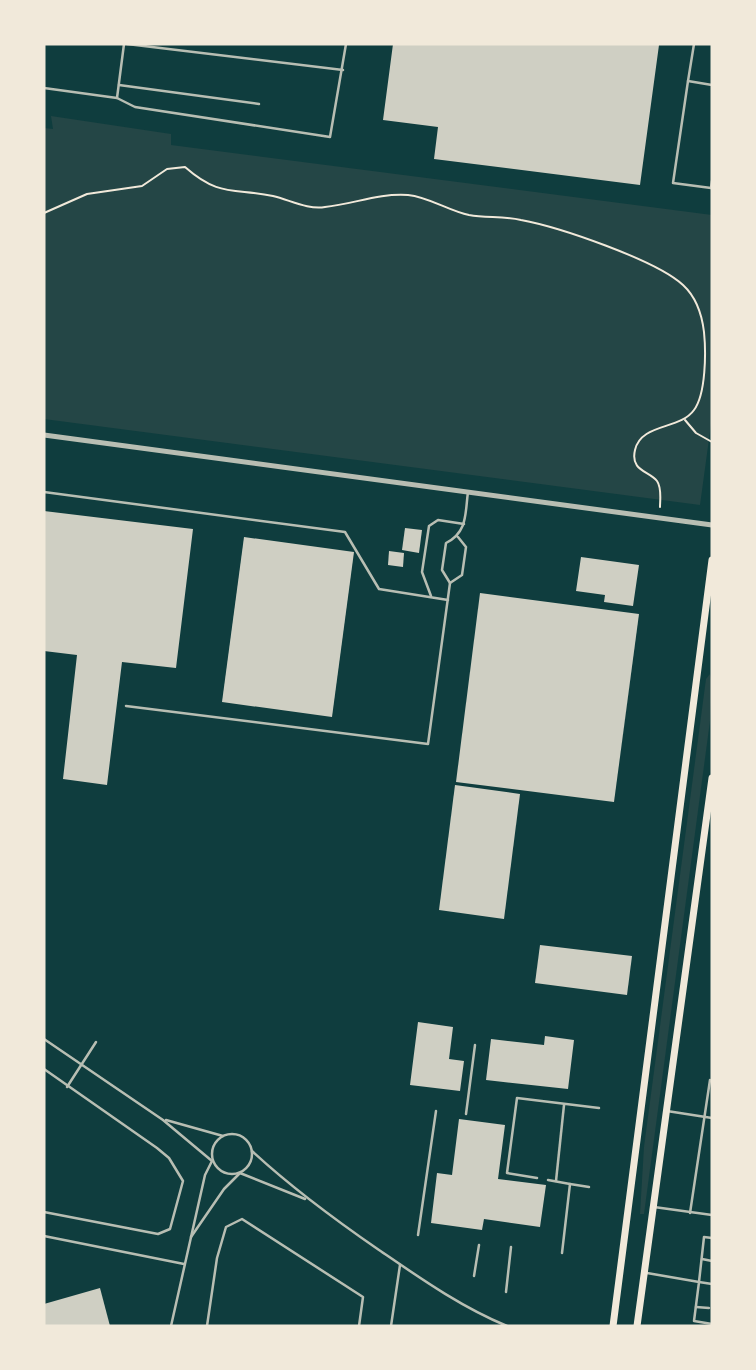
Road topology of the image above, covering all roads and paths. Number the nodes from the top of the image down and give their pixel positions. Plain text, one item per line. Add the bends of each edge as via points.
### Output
1 (126, 44) edge
2 (346, 44) edge
3 (694, 44) edge
4 (343, 70) junction
5 (688, 81) junction
6 (119, 85) junction
7 (712, 85) edge
8 (44, 88) edge
9 (117, 98) junction
10 (259, 104) dead end
11 (712, 181) edge
12 (44, 213) edge
13 (684, 419) junction
14 (44, 435) edge
15 (712, 442) edge
16 (44, 492) edge
17 (468, 492) junction
18 (660, 507) dead end
19 (464, 524) junction
20 (712, 525) edge
21 (458, 537) junction
22 (712, 559) edge
23 (450, 583) junction
24 (432, 597) junction
25 (448, 600) junction
26 (125, 706) dead end
27 (712, 778) edge
28 (44, 1039) edge
29 (96, 1042) dead end
30 (475, 1045) dead end
31 (82, 1065) junction
32 (44, 1069) edge
33 (710, 1080) dead end
34 (67, 1087) junction
35 (564, 1104) junction
36 (599, 1108) dead end
37 (666, 1110) junction
38 (436, 1111) dead end
39 (466, 1114) dead end
40 (705, 1116) junction
41 (712, 1118) edge
42 (163, 1120) junction
43 (223, 1136) junction
44 (252, 1151) junction
45 (212, 1161) junction
46 (240, 1173) junction
47 (537, 1178) dead end
48 (548, 1180) dead end
49 (556, 1181) junction
50 (570, 1184) junction
51 (589, 1187) dead end
52 (308, 1200) junction
53 (653, 1207) junction
54 (44, 1212) edge
55 (690, 1213) junction
56 (712, 1215) edge
57 (418, 1235) dead end
58 (44, 1236) edge
59 (190, 1238) junction
60 (712, 1238) edge
61 (479, 1245) dead end
62 (511, 1247) dead end
63 (562, 1253) dead end
64 (702, 1259) junction
65 (712, 1261) edge
66 (184, 1264) junction
67 (400, 1265) junction
68 (644, 1272) junction
69 (474, 1276) dead end
70 (699, 1282) junction
71 (712, 1284) edge
72 (506, 1292) dead end
73 (696, 1307) junction
74 (709, 1308) dead end
75 (712, 1324) edge
76 (171, 1326) edge
77 (207, 1326) edge
78 (359, 1326) edge
79 (391, 1326) edge
80 (507, 1326) edge
81 (613, 1326) edge
82 (637, 1326) edge

1 - 4 lane
1 - 6 lane
2 - 4 lane
3 - 5 lane
4 - 9 lane via 330,137 135,107
5 - 7 lane
5 - 11 lane via 673,183 711,188
6 - 9 lane
6 - 10 lane
8 - 9 lane
12 - 13 path via 87,194 142,186 167,169 185,167 201,181 221,189 320,208 384,195 412,196 470,215 501,216 552,228 665,271 691,294 701,315 704,369 695,410
13 - 15 path via 695,433
13 - 18 path via 643,436 634,455 639,470 659,484
14 - 17 street
16 - 24 lane via 345,532 379,589
17 - 19 lane
17 - 20 street
19 - 21 lane
19 - 24 lane via 438,520 429,526 422,572
21 - 23 lane via 466,547 462,575
21 - 23 lane via 446,543 442,570
22 - 81 main road
23 - 25 lane
24 - 25 lane
25 - 26 lane via 428,744
27 - 37 main road
28 - 31 lane
29 - 31 lane
30 - 39 lane
31 - 34 lane
31 - 42 lane
32 - 34 lane
33 - 40 lane
34 - 54 lane via 157,1148 183,1181 170,1229 158,1234
35 - 36 lane
35 - 47 lane via 517,1098 507,1173
35 - 49 lane
37 - 40 lane
37 - 53 main road
38 - 57 lane
40 - 41 lane
40 - 55 lane
42 - 43 lane
42 - 45 lane
43 - 44 lane via 241,1136
43 - 45 lane via 212,1149
44 - 46 lane via 250,1164
44 - 52 lane
45 - 46 lane via 220,1172
45 - 59 lane
46 - 52 lane
46 - 59 lane
48 - 49 lane
49 - 50 lane
50 - 51 lane
50 - 63 lane
52 - 67 lane
53 - 55 lane
53 - 68 main road
55 - 56 lane
58 - 66 lane
59 - 66 lane
60 - 64 lane via 704,1237
61 - 69 lane
62 - 72 lane
64 - 65 lane
64 - 70 lane
66 - 76 lane
67 - 79 lane
67 - 80 lane via 474,1312
68 - 70 lane
68 - 82 main road
70 - 71 lane
70 - 73 lane
73 - 74 lane
73 - 75 lane via 694,1321
77 - 78 lane via 226,1227 242,1219 363,1297

